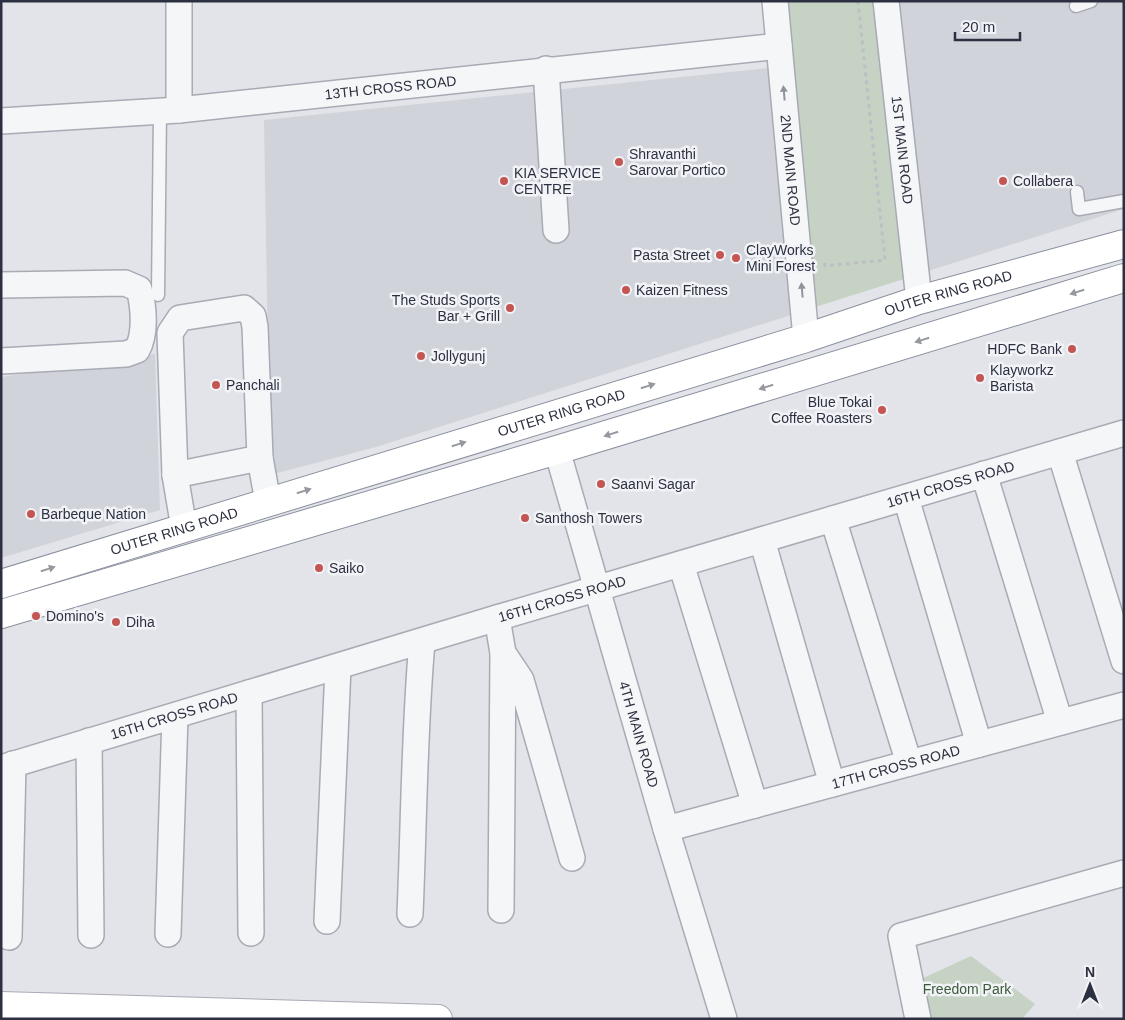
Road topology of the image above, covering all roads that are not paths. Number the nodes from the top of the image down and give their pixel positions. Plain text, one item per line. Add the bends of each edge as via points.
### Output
1 (180, 1) edge
2 (775, 1) edge
3 (886, 1) edge
4 (1091, 1) edge
5 (1076, 6) dead end
6 (779, 46) junction
7 (546, 69) junction
8 (170, 110) junction
9 (1, 121) edge
10 (1077, 192) dead end
11 (1124, 201) edge
12 (556, 230) dead end
13 (1124, 244) edge
14 (1124, 278) edge
15 (1, 284) edge
16 (158, 295) dead end
17 (919, 300) junction
18 (806, 338) junction
19 (1, 361) edge
20 (1124, 434) edge
21 (557, 450) junction
22 (1060, 452) junction
23 (260, 458) junction
24 (984, 474) junction
25 (175, 475) junction
26 (906, 498) junction
27 (268, 502) junction
28 (834, 519) junction
29 (184, 528) junction
30 (762, 540) junction
31 (681, 564) junction
32 (1, 584) edge
33 (598, 589) junction
34 (1, 614) edge
35 (497, 618) junction
36 (422, 642) junction
37 (503, 653) junction
38 (1124, 660) edge
39 (338, 667) junction
40 (249, 693) junction
41 (1124, 705) edge
42 (175, 716) junction
43 (1060, 722) junction
44 (89, 741) junction
45 (979, 744) junction
46 (909, 763) junction
47 (7, 766) edge
48 (832, 784) junction
49 (755, 805) junction
50 (666, 829) junction
51 (572, 858) dead end
52 (1124, 873) edge
53 (501, 910) dead end
54 (410, 914) dead end
55 (327, 921) dead end
56 (251, 933) dead end
57 (168, 934) dead end
58 (91, 935) dead end
59 (10, 937) dead end
60 (1, 1006) edge
61 (348, 1018) edge
62 (438, 1019) edge
63 (724, 1019) edge
64 (918, 1019) edge

1 - 8 street
2 - 6 street, 2ND MAIN ROAD
3 - 17 street, 1ST MAIN ROAD
4 - 5 lane
6 - 7 street, 13TH CROSS ROAD
18 -> 6 street, 2ND MAIN ROAD
7 - 8 street, 13TH CROSS ROAD
7 - 12 street
8 - 9 street, 13TH CROSS ROAD
8 - 16 lane
10 - 11 lane via 1079,209
13 - 17 main road, OUTER RING ROAD
14 -> 21 main road
15 - 19 street via 125,283 139,289 142,300 142,342 137,350 126,354
17 - 18 main road, OUTER RING ROAD
27 -> 18 main road, OUTER RING ROAD
20 - 22 street, 16TH CROSS ROAD
21 - 33 street, 4TH MAIN ROAD
21 - 34 main road
22 - 24 street, 16TH CROSS ROAD
22 - 38 street
23 - 25 street
23 - 25 street via 253,316 244,308 180,318 170,333
23 - 27 street
24 - 26 street, 16TH CROSS ROAD
24 - 43 street
25 - 29 street
26 - 28 street, 16TH CROSS ROAD
26 - 45 street
27 - 29 main road, OUTER RING ROAD
28 - 30 street, 16TH CROSS ROAD
28 - 46 street
32 -> 29 main road, OUTER RING ROAD
30 - 31 street, 16TH CROSS ROAD
30 - 48 street
31 - 33 street, 16TH CROSS ROAD
31 - 49 street
33 - 35 street, 16TH CROSS ROAD
33 - 50 street, 4TH MAIN ROAD
35 - 36 street, 16TH CROSS ROAD
35 - 37 street
36 - 39 street, 16TH CROSS ROAD
36 - 54 street via 416,708
37 - 51 street via 520,680
37 - 53 street
39 - 40 street, 16TH CROSS ROAD
39 - 55 street
40 - 42 street, 16TH CROSS ROAD
40 - 56 street
41 - 43 street, 17TH CROSS ROAD
42 - 44 street, 16TH CROSS ROAD
42 - 57 street
43 - 45 street, 17TH CROSS ROAD
44 - 47 street, 16TH CROSS ROAD
44 - 58 street
45 - 46 street, 17TH CROSS ROAD
46 - 48 street, 17TH CROSS ROAD
47 - 59 street
48 - 49 street, 17TH CROSS ROAD
49 - 50 street, 17TH CROSS ROAD
50 - 63 street, 4TH MAIN ROAD
52 - 64 street via 901,936
60 - 61 main road
61 - 62 main road

